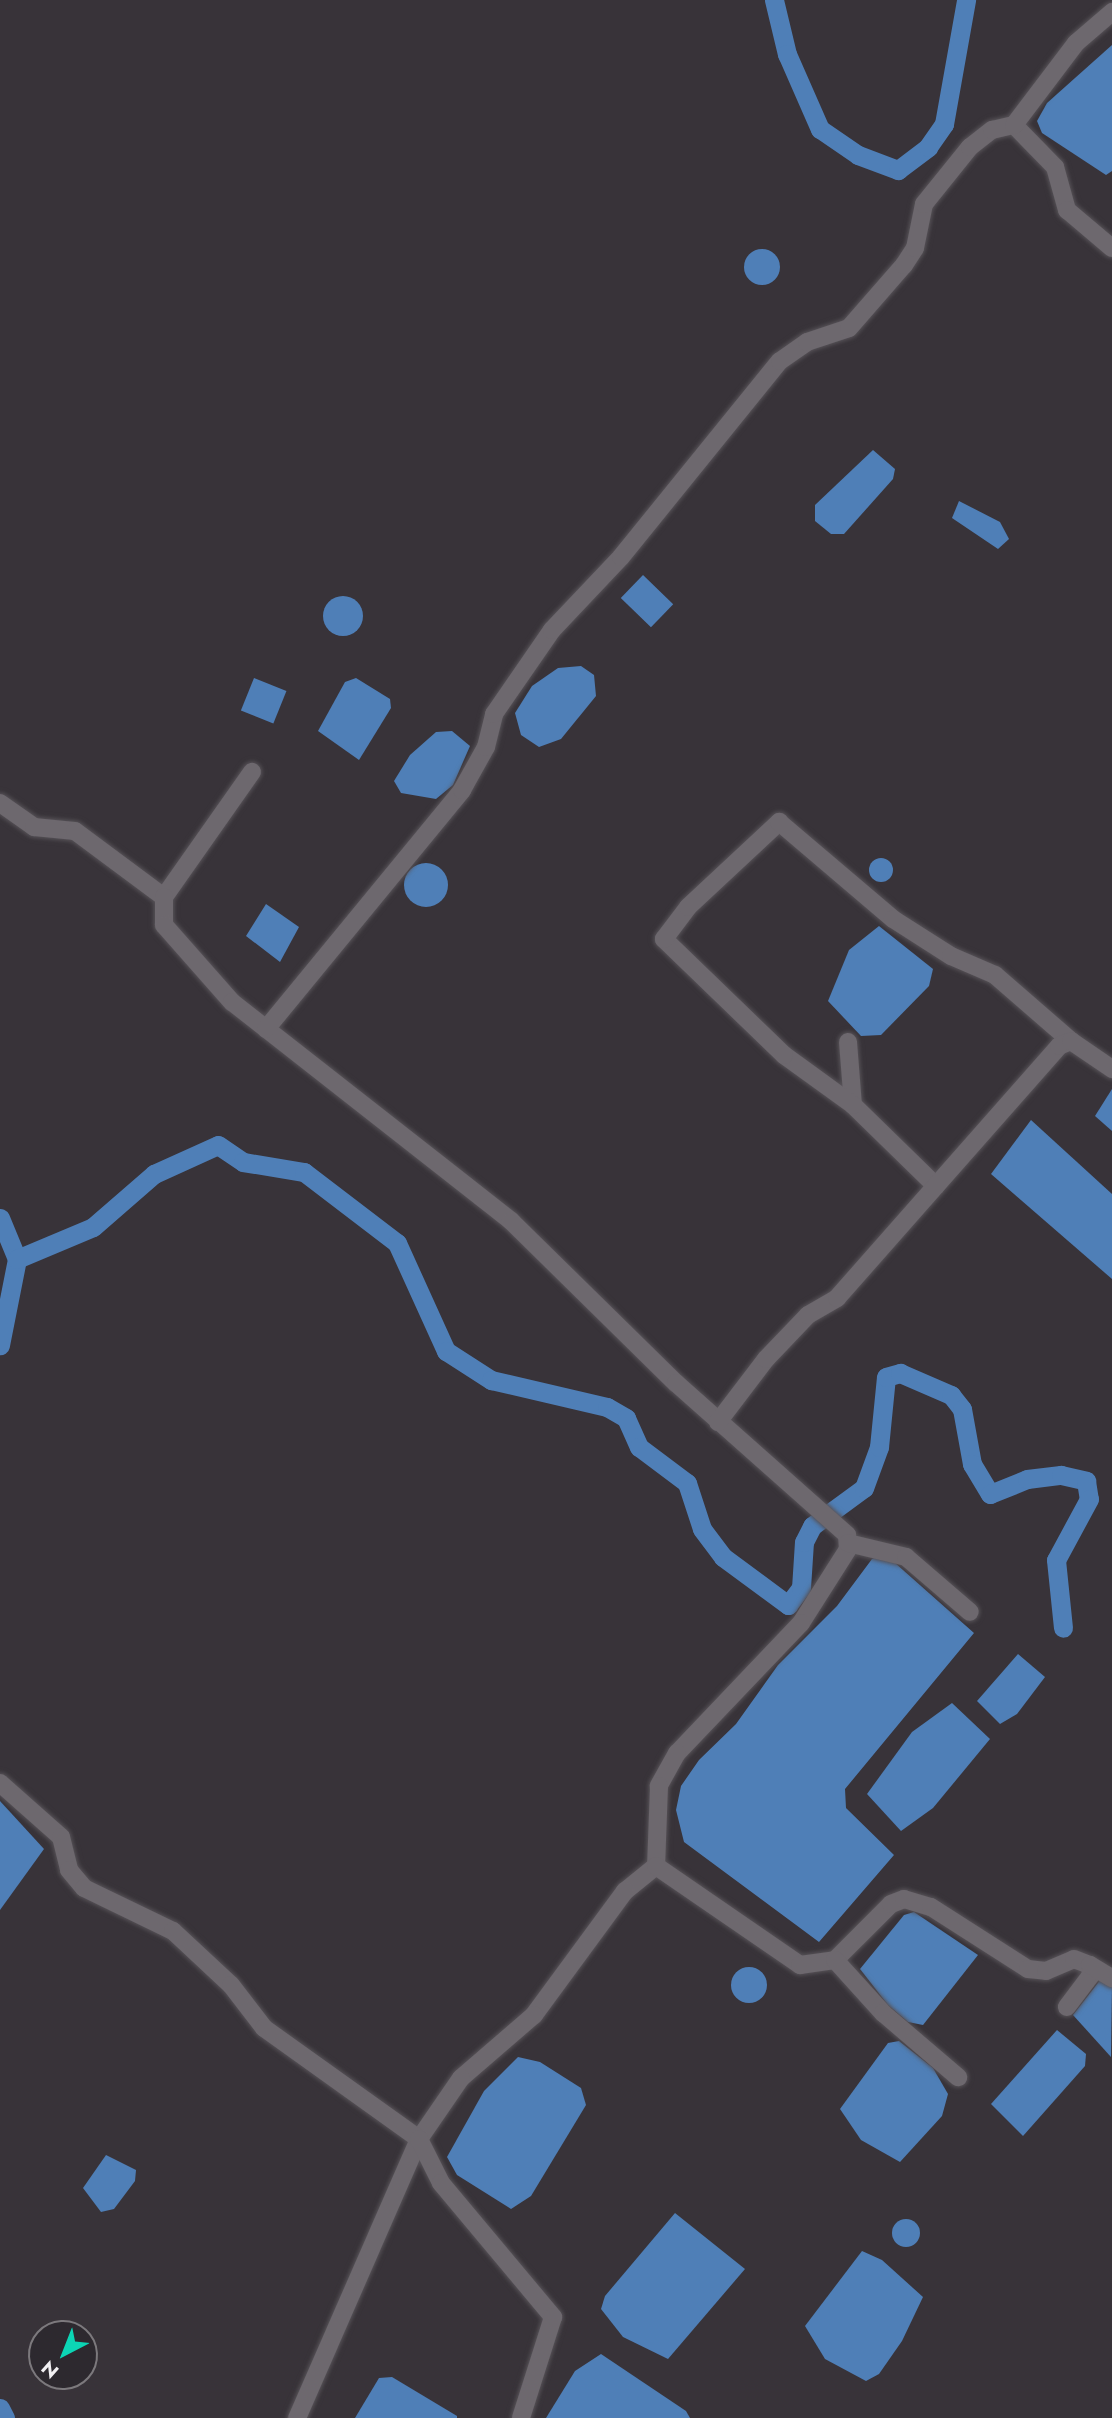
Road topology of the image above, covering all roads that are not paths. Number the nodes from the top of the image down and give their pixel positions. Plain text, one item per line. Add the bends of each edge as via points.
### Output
1 (1112, 12) edge
2 (1014, 125) junction
3 (1112, 248) edge
4 (252, 772) dead end
5 (0, 803) edge
6 (164, 897) junction
7 (266, 1029) junction
8 (1070, 1041) junction
9 (848, 1042) dead end
10 (1111, 1065) edge
11 (853, 1105) junction
12 (936, 1186) junction
13 (718, 1422) junction
14 (848, 1543) junction
15 (970, 1612) dead end
16 (0, 1783) edge
17 (656, 1866) junction
18 (835, 1960) junction
19 (1090, 1965) junction
20 (1112, 1978) edge
21 (1067, 2007) dead end
22 (958, 2077) dead end
23 (419, 2139) junction
24 (297, 2418) edge
25 (521, 2418) edge

1 - 2 street via 1076,43
2 - 3 street via 1055,167 1067,210
2 - 7 street via 992,130 970,147 924,204 915,248 904,265 849,328 807,342 780,361 621,557 552,630 494,714 486,747 462,790
4 - 6 street
5 - 6 street via 34,827 75,831
6 - 7 street via 164,925 232,1002
7 - 13 street via 511,1221
8 - 10 street
8 - 11 street via 995,975 951,956 893,919 779,822 688,907 664,939 784,1055
8 - 12 street via 978,1133
9 - 11 street
11 - 12 street
12 - 13 street via 837,1298 808,1315 765,1359
13 - 14 street via 847,1535
14 - 15 street via 906,1557
14 - 17 street via 801,1623 677,1753 659,1786
16 - 23 street via 61,1837 69,1870 84,1888 173,1931 231,1985 264,2028
17 - 18 street via 800,1965
17 - 23 street via 625,1891 534,2015 461,2078
18 - 19 street via 904,1899 931,1907 1028,1969 1046,1971 1074,1959
18 - 22 street via 883,2013
19 - 20 street
19 - 21 street via 1091,1975
23 - 24 street
23 - 25 street via 441,2183 553,2317

